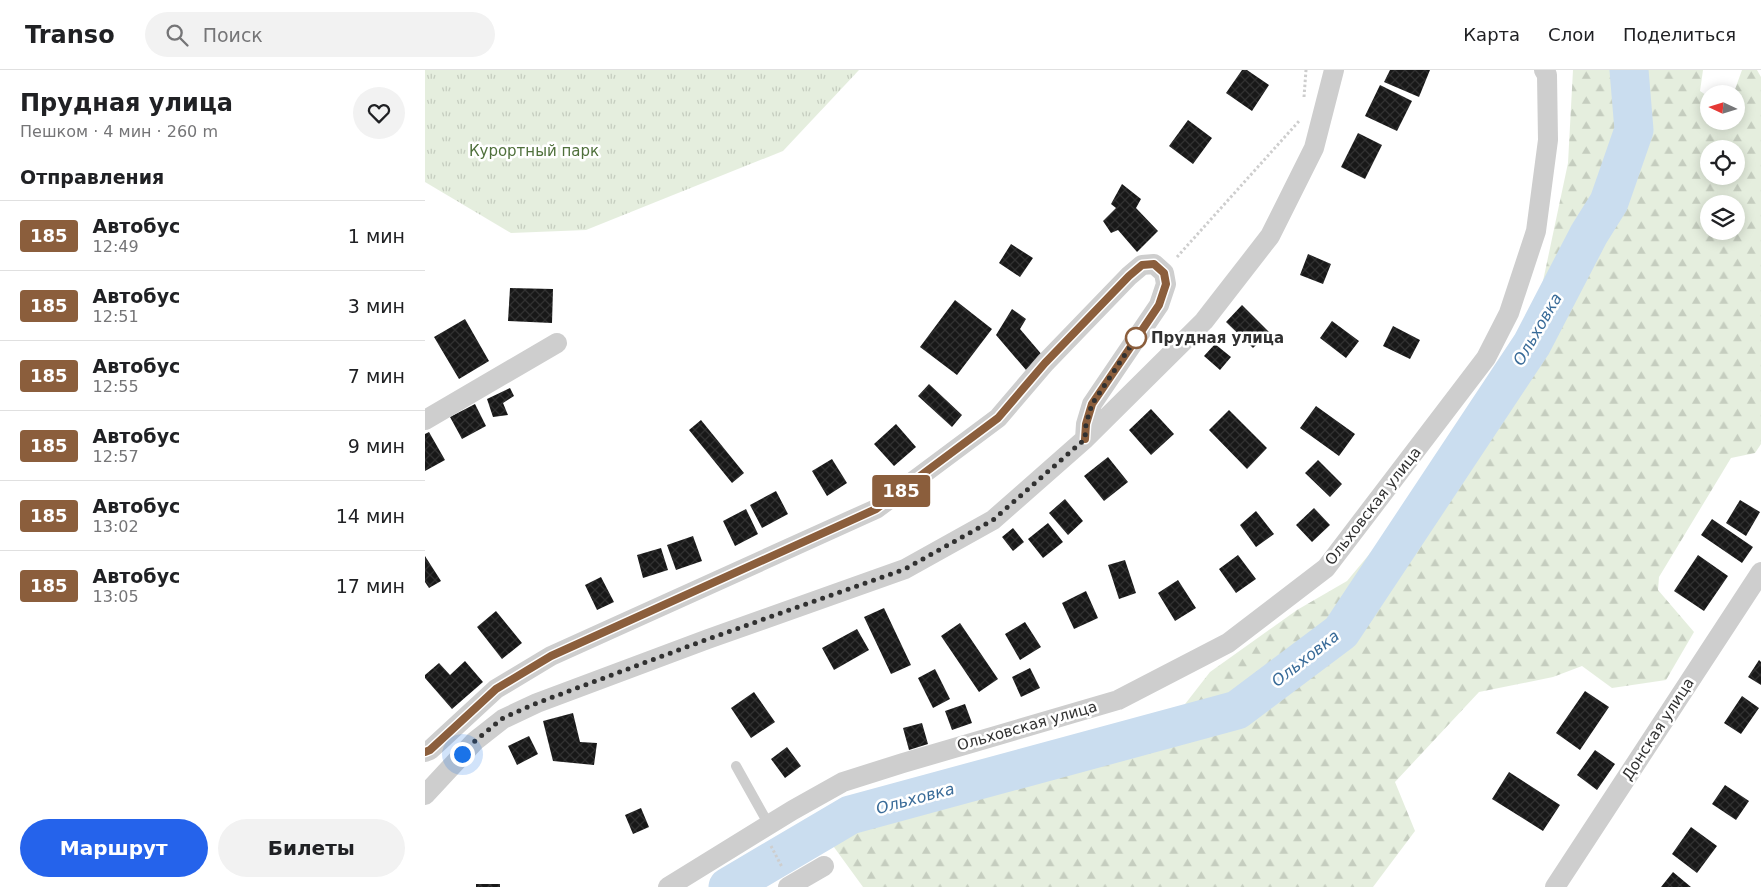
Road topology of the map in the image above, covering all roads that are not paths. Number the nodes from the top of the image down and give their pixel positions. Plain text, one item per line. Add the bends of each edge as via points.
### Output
1 (1334, 70) edge
2 (1544, 70) edge
3 (557, 343) dead end
4 (425, 420) edge
5 (1085, 439) junction
6 (1761, 572) edge
7 (425, 752) edge
8 (736, 766) dead end
9 (425, 795) edge
10 (765, 827) junction
11 (824, 866) dead end
12 (790, 886) edge
13 (668, 887) edge
14 (1555, 887) edge

1 - 5 street via 1313,148 1270,236 1204,321
2 - 10 street, Ольховская улица via 1547,75 1548,140 1536,231 1509,313 1487,358 1326,568 1228,643 1118,700 843,782
3 - 4 street
5 - 7 street via 1092,404 1159,305 1166,284 1164,273 1154,264 1142,265 1129,276 1045,363 998,418 876,509 551,656 496,689
5 - 9 street via 993,520 905,569 708,639 503,718 475,741
6 - 14 street, Донская улица
8 - 10 lane
10 - 13 street, Ольховская улица
11 - 12 street

